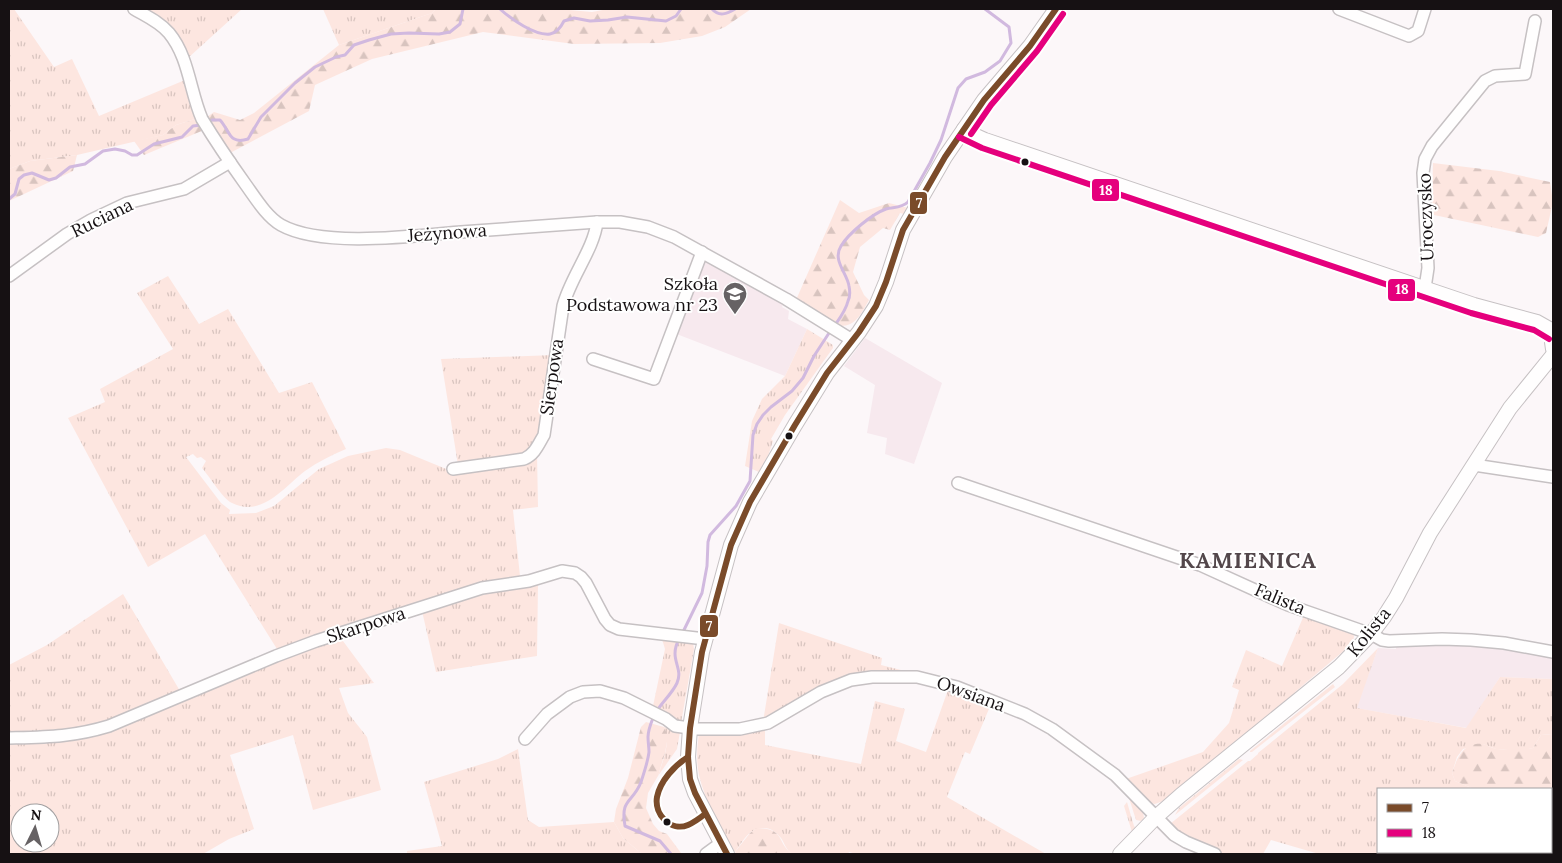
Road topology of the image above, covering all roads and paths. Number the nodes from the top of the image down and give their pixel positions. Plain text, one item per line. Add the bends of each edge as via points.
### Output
1 (134, 9) edge
2 (1056, 9) edge
3 (1339, 9) edge
4 (1425, 9) edge
5 (1535, 21) dead end
6 (964, 129) junction
7 (230, 162) junction
8 (597, 222) junction
9 (702, 252) junction
10 (9, 276) edge
11 (1425, 288) junction
12 (1553, 331) edge
13 (1553, 336) edge
14 (852, 340) junction
15 (1553, 349) edge
16 (1553, 355) edge
17 (593, 359) dead end
18 (1474, 465) junction
19 (453, 469) dead end
20 (1553, 477) edge
21 (958, 482) dead end
22 (1371, 634) junction
23 (698, 638) junction
24 (1553, 652) edge
25 (690, 728) junction
26 (9, 738) edge
27 (525, 739) dead end
28 (1156, 817) junction
29 (724, 849) edge
30 (706, 854) edge
31 (1120, 854) edge
32 (1214, 854) edge

1 - 7 street, Jeżynowa via 169,32 185,64 202,119
2 - 6 street
3 - 4 street via 1410,36 1418,31
5 - 11 street, Uroczysko via 1524,74 1495,76 1485,81 1425,159 1428,268
6 - 11 street via 985,140
6 - 14 street via 903,230 876,306
7 - 8 street, Jeżynowa via 268,214 280,224 312,236 424,235
7 - 10 street, Ruciana via 184,189 134,200 108,211 67,234
8 - 9 street, Jeżynowa via 620,222 657,230
8 - 19 street, Sierpowa via 566,294 544,434 535,451 524,459
9 - 14 street, Jeżynowa
9 - 17 street via 654,379
11 - 12 street via 1537,322
13 - 15 street
14 - 23 street via 827,372 743,516
16 - 18 street, Kolista via 1510,408
18 - 20 street
18 - 22 street, Kolista via 1430,533 1396,598
21 - 22 street, Falista via 1200,565 1288,604
22 - 24 street, Falista via 1389,641 1504,642
22 - 28 street, Kolista via 1339,667
23 - 25 street
23 - 26 street, Skarpowa via 630,632 610,625 581,577 562,571 482,588 316,641 109,726 62,736
25 - 27 street, Owsiana via 675,726 624,698 600,691 583,692 570,697 547,714
25 - 28 street, Owsiana via 740,729 762,725 821,692 851,680 916,677 957,687 1026,714 1052,729 1115,775
25 - 29 street via 690,779
28 - 31 street, Kolista
28 - 32 street, Owsiana via 1174,835
29 - 30 street

